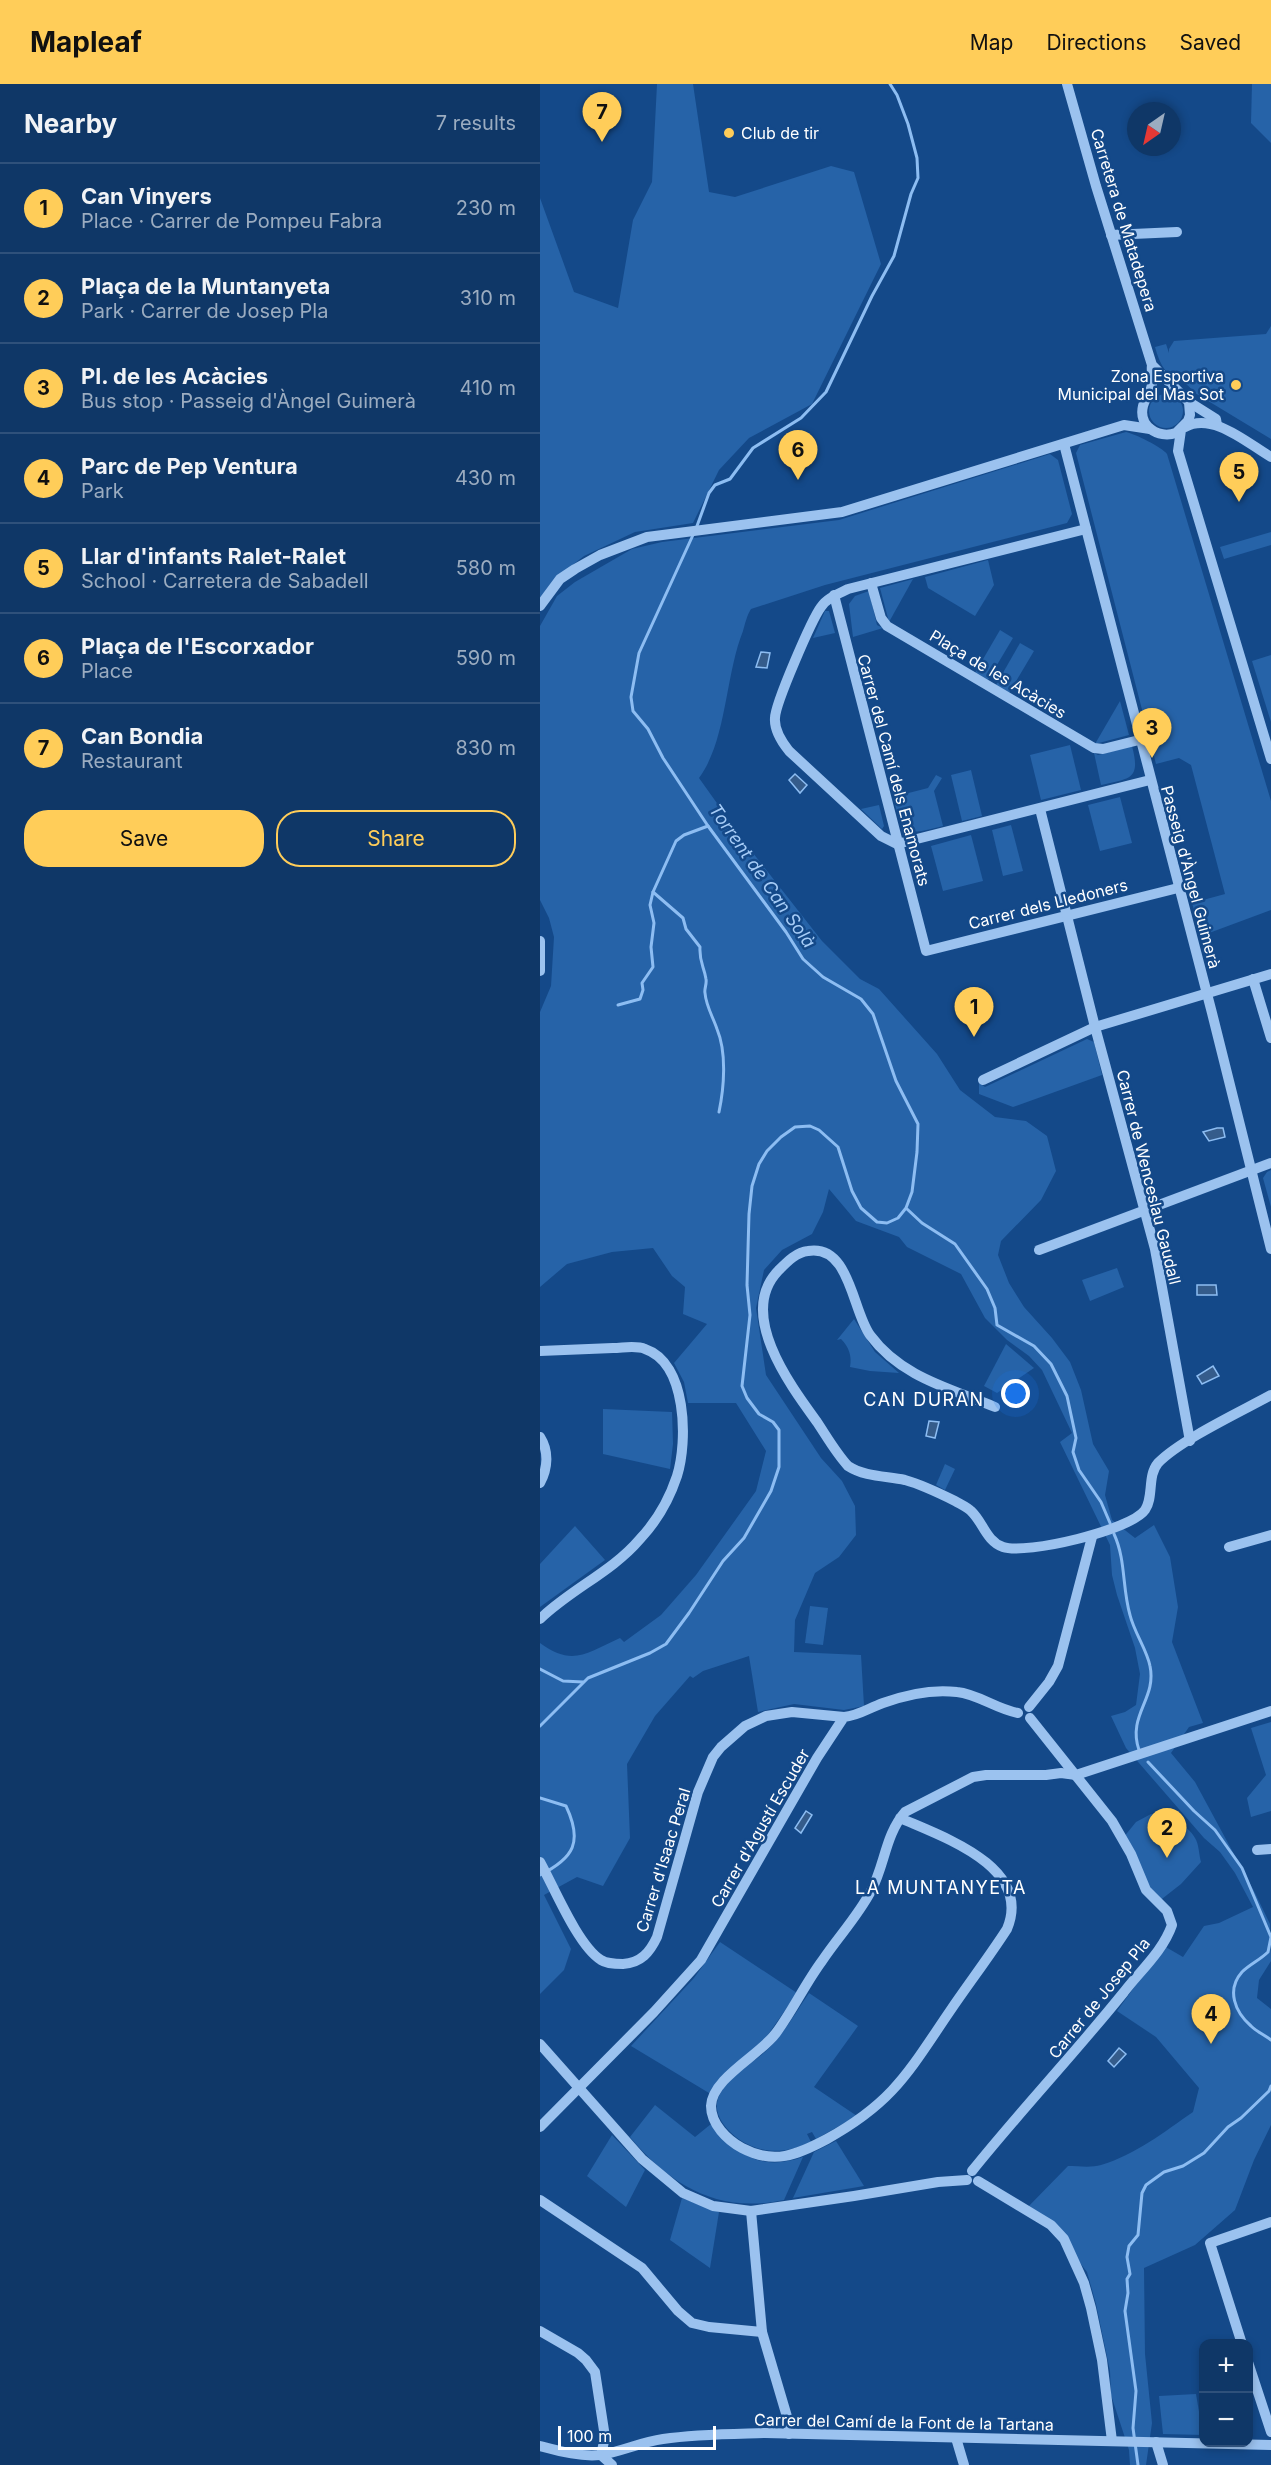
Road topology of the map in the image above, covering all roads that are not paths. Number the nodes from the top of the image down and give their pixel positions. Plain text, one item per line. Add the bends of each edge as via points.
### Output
1 (1067, 84) edge
2 (1177, 231) dead end
3 (1111, 235) junction
4 (1152, 365) junction
5 (1175, 388) junction
6 (1150, 393) junction
7 (1189, 402) junction
8 (1143, 403) junction
9 (1124, 425) junction
10 (1217, 425) junction
11 (1183, 428) junction
12 (1154, 431) junction
13 (1064, 444) junction
14 (1178, 451) junction
15 (1271, 457) edge
16 (1086, 529) junction
17 (871, 584) junction
18 (834, 596) junction
19 (540, 606) edge
20 (1139, 740) junction
21 (1271, 759) edge
22 (1150, 780) junction
23 (1041, 809) junction
24 (897, 844) junction
25 (1178, 888) junction
26 (1068, 914) junction
27 (540, 941) edge
28 (926, 951) joint
29 (540, 971) edge
30 (1271, 974) edge
31 (1253, 979) junction
32 (1207, 993) junction
33 (1095, 1027) junction
34 (1271, 1038) edge
35 (983, 1080) dead end
36 (1271, 1163) edge
37 (1252, 1170) junction
38 (1144, 1211) junction
39 (1271, 1249) edge
40 (1039, 1250) dead end
41 (540, 1351) edge
42 (1271, 1395) edge
43 (995, 1407) dead end
44 (540, 1437) edge
45 (1190, 1441) junction
46 (540, 1483) edge
47 (1271, 1535) edge
48 (1092, 1537) junction
49 (1229, 1547) dead end
50 (540, 1619) edge
51 (1271, 1711) edge
52 (1029, 1713) junction
53 (844, 1717) junction
54 (1077, 1775) junction
55 (900, 1818) junction
56 (1271, 1849) edge
57 (1257, 1850) dead end
58 (541, 1863) edge
59 (540, 2044) edge
60 (579, 2088) junction
61 (540, 2127) edge
62 (972, 2177) junction
63 (540, 2200) edge
64 (751, 2211) junction
65 (1271, 2222) edge
66 (540, 2331) edge
67 (762, 2332) junction
68 (1241, 2339) edge
69 (1253, 2377) edge
70 (1271, 2432) edge
71 (789, 2434) junction
72 (956, 2438) junction
73 (1112, 2441) junction
74 (1156, 2442) junction
75 (1271, 2445) edge
76 (540, 2446) edge
77 (601, 2455) junction
78 (612, 2465) edge
79 (964, 2465) edge
80 (1163, 2465) edge

1 - 3 street, Carretera de Matadepera
2 - 3 street
3 - 4 street, Carretera de Matadepera
4 - 5 street
4 - 6 street
5 - 6 street via 1162,387
5 - 7 street
6 - 8 street
7 - 10 street via 1216,419
7 - 11 street via 1190,415
8 - 9 street
8 - 12 street via 1142,414
9 - 12 street
9 - 13 street
10 - 11 street via 1196,422
10 - 15 street
11 - 12 street via 1170,435
11 - 14 street
12 - 14 street
13 - 16 street, Passeig d'Àngel Guimerà
13 - 19 street via 842,512 647,537 600,555 560,579
14 - 21 street
16 - 17 street
16 - 20 street, Passeig d'Àngel Guimerà
17 - 18 street
17 - 20 street, Plaça de les Acàcies via 887,626 1075,737 1098,750
18 - 24 street, Carrer del Camí dels Enamorats
18 - 24 street via 820,607 782,691 775,727 789,751 881,836
20 - 22 street, Passeig d'Àngel Guimerà
22 - 23 street
22 - 25 street, Passeig d'Àngel Guimerà
23 - 24 street
23 - 26 street, Carrer de Wenceslau Gaudall
24 - 28 street, Carrer del Camí dels Enamorats
25 - 26 street, Carrer dels Lledoners
25 - 32 street, Passeig d'Àngel Guimerà
26 - 28 street, Carrer dels Lledoners
26 - 33 street, Carrer de Wenceslau Gaudall
27 - 29 street
30 - 31 street
31 - 32 street
31 - 34 street
32 - 33 street
32 - 37 street, Passeig d'Àngel Guimerà
33 - 35 street
33 - 38 street, Carrer de Wenceslau Gaudall
36 - 37 street
37 - 38 street
37 - 39 street, Passeig d'Àngel Guimerà
38 - 40 street
38 - 45 street, Carrer de Wenceslau Gaudall via 1155,1249
41 - 50 street via 643,1348 667,1364 677,1385 681,1412 681,1459 660,1514 617,1562
42 - 45 street
43 - 48 street via 918,1377 886,1354 865,1328 842,1267 834,1258 820,1251 801,1252 768,1284 763,1300 765,1318 778,1365 848,1466 862,1473 905,1480 958,1503 971,1511 994,1542 1010,1549 1038,1548
44 - 46 street via 547,1457
45 - 48 street via 1155,1468 1147,1507 1139,1516
47 - 49 street
48 - 52 street via 1058,1666
51 - 54 street
52 - 53 street via 1023,1719 1018,1713 1002,1710 970,1694 936,1691 889,1701
52 - 54 street, Carrer de Josep Pla
53 - 58 street, Carrer d'Isaac Peral via 792,1712 766,1716 745,1726 721,1747 698,1792 657,1937 642,1958 617,1964 595,1955 580,1936
53 - 60 street, Carrer d'Agustí Escuder via 701,1960
54 - 55 street via 973,1777 921,1802
54 - 62 street, Carrer de Josep Pla via 1123,1838 1146,1890 1167,1911 1172,1925 1145,1967
55 - 55 street via 976,1854 996,1872 1013,1903 1007,1929 913,2068 885,2100 855,2123 808,2149 775,2158 762,2157 723,2133 711,2108 714,2094 783,2024 872,1889
56 - 57 street
59 - 60 street
60 - 61 street, Carrer d'Agustí Escuder
60 - 64 street via 642,2159 683,2193 713,2206
62 - 64 street
62 - 73 street via 1056,2229 1064,2239 1091,2308
63 - 67 street via 642,2268 692,2323
64 - 67 street
65 - 68 street via 1210,2243
66 - 77 street via 578,2352 595,2373 605,2437
67 - 71 street
69 - 70 street
71 - 72 street, Carrer del Camí de la Font de la Tartana
71 - 77 street, Carrer del Camí de la Font de la Tartana via 677,2437 642,2442
72 - 73 street, Carrer del Camí de la Font de la Tartana
72 - 79 street
73 - 74 street, Carrer del Camí de la Font de la Tartana
74 - 75 street, Carrer del Camí de la Font de la Tartana
74 - 80 street
76 - 77 street, Carrer del Camí de la Font de la Tartana via 571,2454
77 - 78 street

